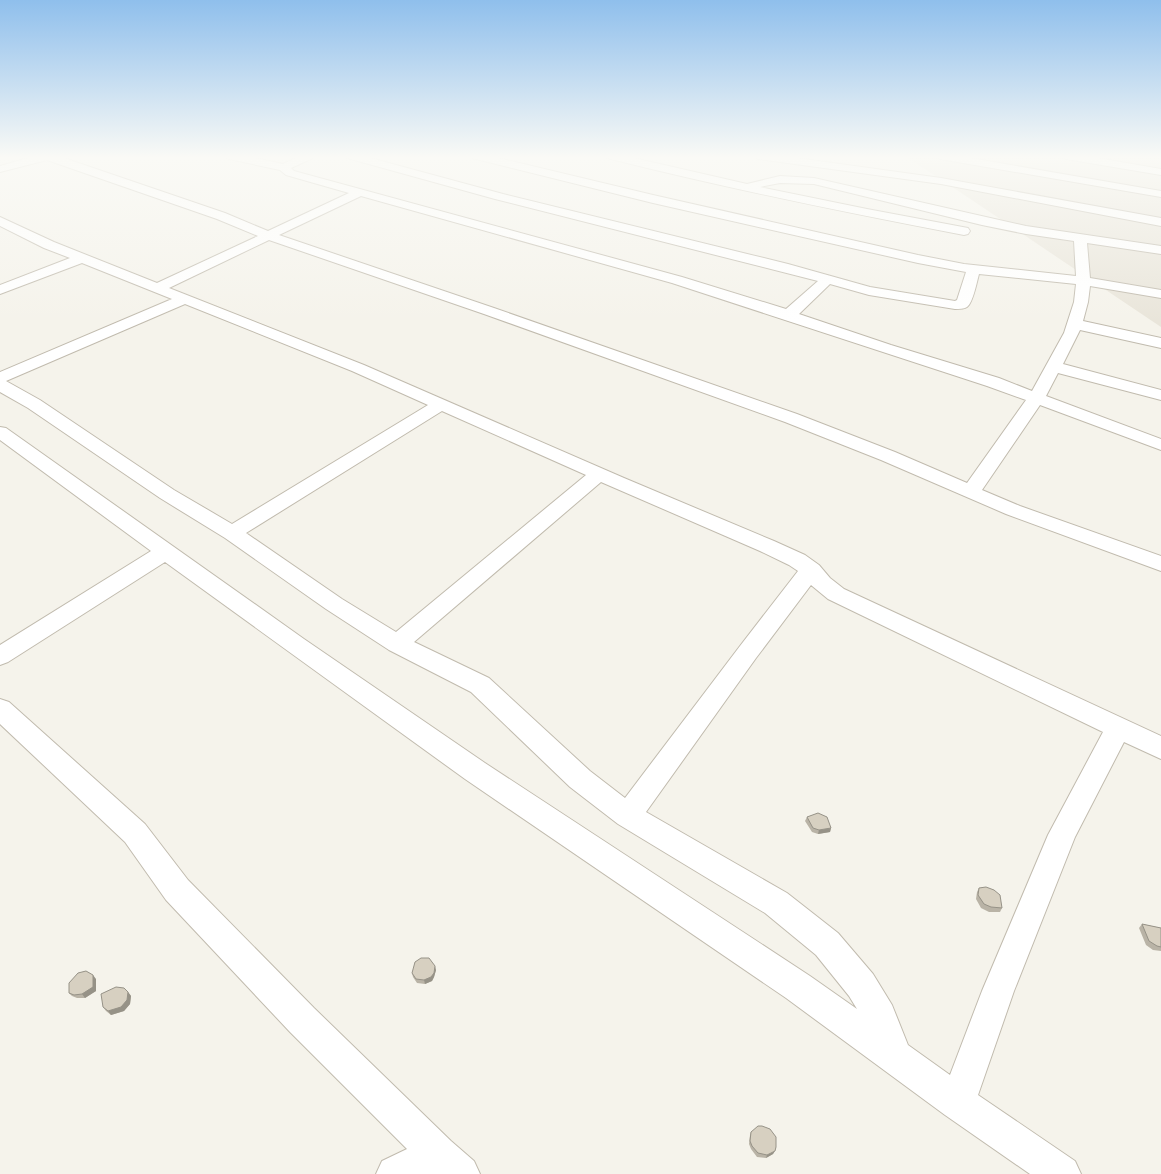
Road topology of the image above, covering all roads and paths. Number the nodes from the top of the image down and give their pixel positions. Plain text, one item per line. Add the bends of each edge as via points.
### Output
1 (205, 211) edge
2 (321, 211) edge
3 (423, 211) edge
4 (554, 211) edge
5 (704, 211) edge
6 (865, 211) edge
7 (939, 211) edge
8 (1101, 211) edge
9 (0, 221) edge
10 (1161, 222) edge
11 (964, 231) dead end
12 (269, 236) junction
13 (1080, 238) junction
14 (1161, 250) edge
15 (83, 258) junction
16 (974, 269) junction
17 (828, 279) junction
18 (1083, 281) junction
19 (158, 288) junction
20 (0, 290) edge
21 (1161, 294) edge
22 (184, 299) junction
23 (789, 315) junction
24 (1074, 324) junction
25 (1161, 343) edge
26 (1054, 366) junction
27 (0, 378) edge
28 (0, 385) edge
29 (1161, 395) edge
30 (1036, 398) junction
31 (440, 405) junction
32 (0, 432) edge
33 (1161, 445) edge
34 (599, 474) junction
35 (971, 492) junction
36 (232, 533) junction
37 (167, 551) junction
38 (1161, 564) edge
39 (811, 570) junction
40 (397, 644) junction
41 (0, 656) edge
42 (0, 709) edge
43 (1118, 728) junction
44 (1161, 748) edge
45 (628, 816) junction
46 (895, 1057) junction
47 (958, 1102) junction
48 (449, 1164) edge
49 (395, 1174) edge
50 (1062, 1174) edge

1 - 12 street
2 - 12 street
3 - 23 street via 677,280
4 - 17 street
5 - 16 street via 918,259
6 - 11 street
7 - 13 street via 1026,230
8 - 10 street
9 - 15 street
12 - 19 street
12 - 35 street via 791,418
13 - 14 street
13 - 18 street
15 - 19 street
15 - 20 street
16 - 17 street via 964,302 958,305 896,297
16 - 18 street
17 - 23 street
18 - 21 street
18 - 24 street via 1081,302
19 - 22 street
22 - 27 street
22 - 31 street via 358,368
23 - 30 street
24 - 25 street
24 - 26 street via 1072,333
26 - 29 street
26 - 30 street
28 - 36 street via 34,404 167,494
30 - 33 street
30 - 35 street
31 - 34 street
31 - 36 street
32 - 37 street
34 - 39 street via 767,546 797,560
34 - 40 street
35 - 38 street via 1044,522
36 - 40 street
37 - 41 street
37 - 46 street via 475,771 798,987
39 - 43 street via 836,594
39 - 45 street
40 - 45 street via 480,685 580,779
42 - 48 street via 135,833 177,890 302,1020
43 - 44 street
43 - 47 street via 1062,835 998,991
45 - 46 street via 776,903 827,944 861,985 880,1017
46 - 47 street
47 - 50 street
48 - 49 street

